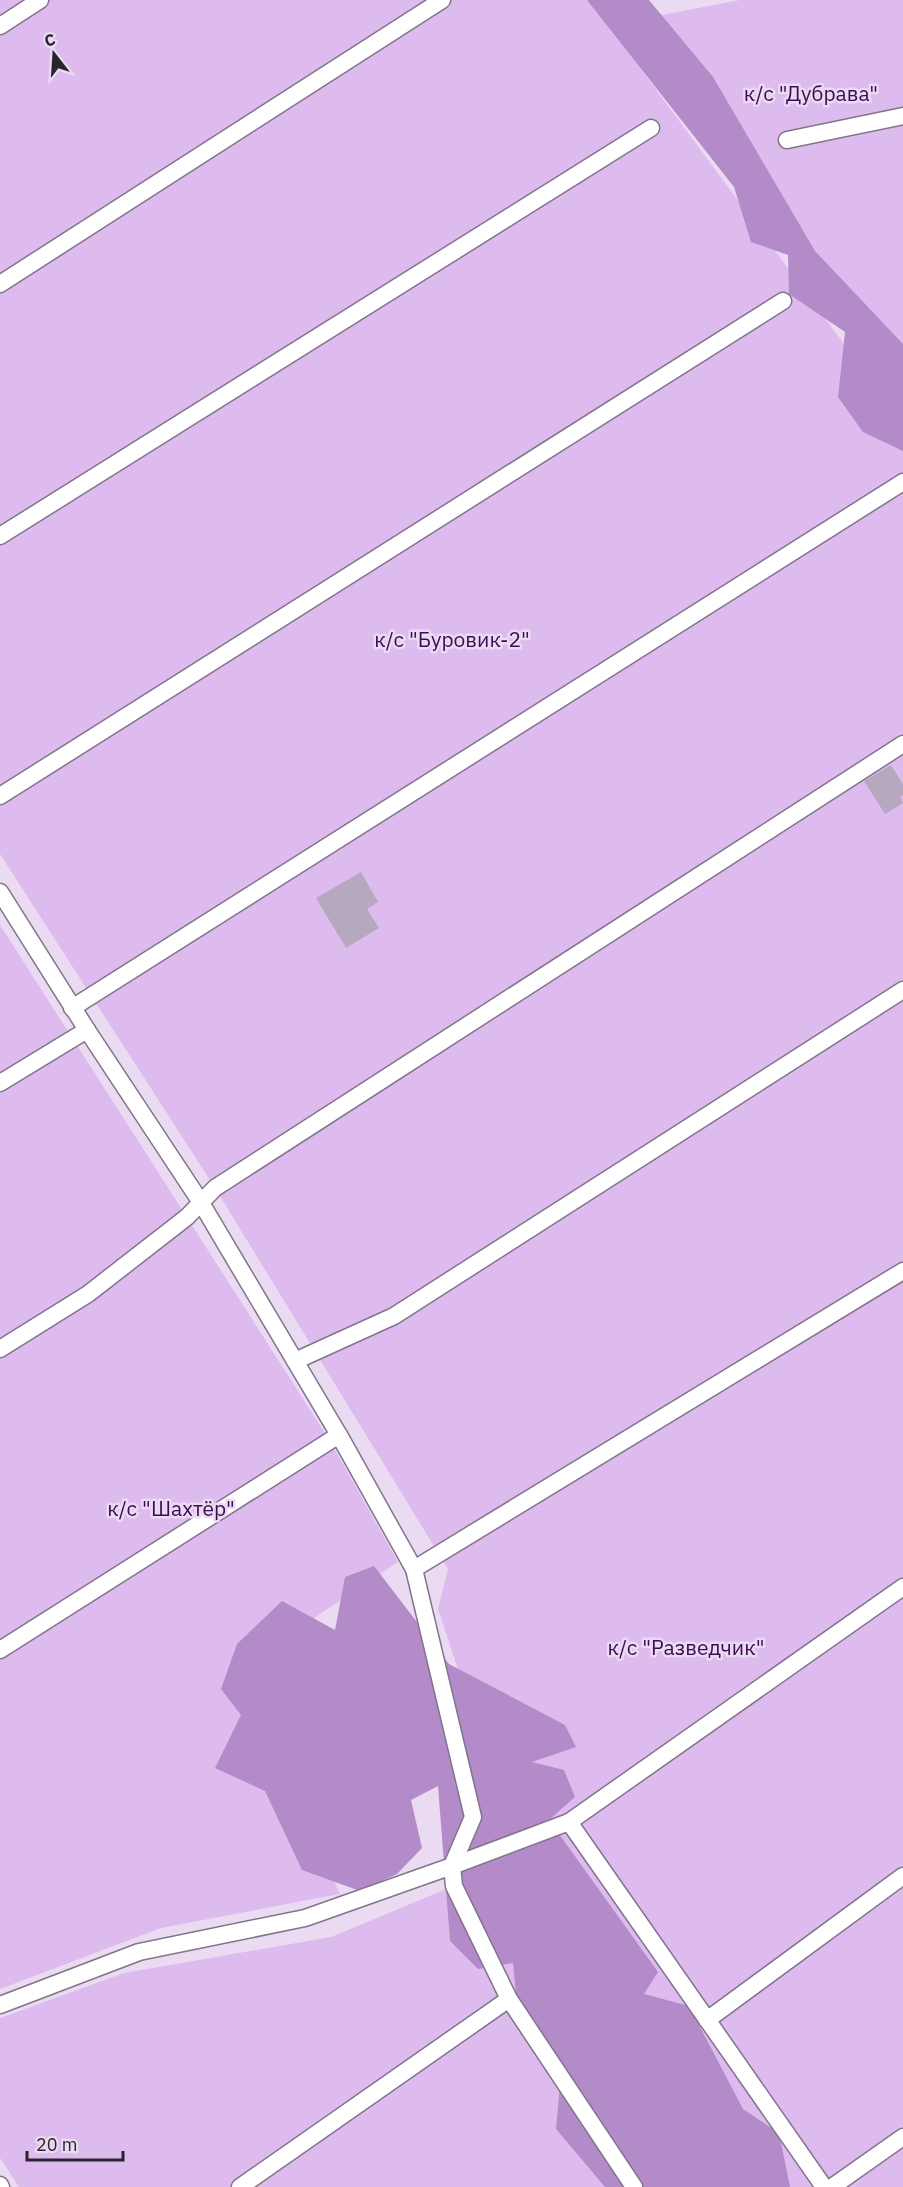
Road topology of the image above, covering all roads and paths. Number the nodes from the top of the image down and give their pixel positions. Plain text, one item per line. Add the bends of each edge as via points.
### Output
1 (40, 0) edge
2 (442, 0) edge
3 (0, 26) edge
4 (903, 116) edge
5 (651, 128) dead end
6 (787, 140) dead end
7 (0, 284) edge
8 (783, 301) dead end
9 (903, 482) edge
10 (0, 536) edge
11 (903, 744) edge
12 (0, 796) edge
13 (0, 892) edge
14 (903, 990) edge
15 (72, 1008) junction
16 (87, 1030) junction
17 (0, 1083) edge
18 (200, 1201) junction
19 (903, 1271) edge
20 (0, 1349) edge
21 (295, 1361) junction
22 (339, 1435) junction
23 (414, 1569) junction
24 (903, 1587) edge
25 (0, 1650) edge
26 (569, 1822) junction
27 (452, 1866) junction
28 (903, 1876) edge
29 (509, 1999) junction
30 (0, 2005) edge
31 (707, 2020) junction
32 (903, 2137) edge
33 (240, 2187) edge
34 (634, 2187) edge
35 (824, 2187) edge
36 (832, 2187) edge

1 - 3 lane
2 - 7 lane
4 - 6 lane
5 - 10 lane
8 - 12 lane
9 - 15 lane
11 - 18 lane via 214,1188
13 - 15 lane
14 - 21 lane via 394,1316
15 - 16 lane
16 - 17 lane
16 - 18 lane
18 - 20 lane via 187,1216 88,1294
18 - 21 lane
19 - 23 lane
21 - 22 lane
22 - 23 lane
22 - 25 lane
23 - 27 lane via 473,1817
24 - 26 lane
26 - 27 lane
26 - 31 lane
27 - 29 lane via 454,1886
27 - 30 lane via 305,1918 139,1952
28 - 31 lane
29 - 33 lane
29 - 34 lane
31 - 35 lane
32 - 36 lane

